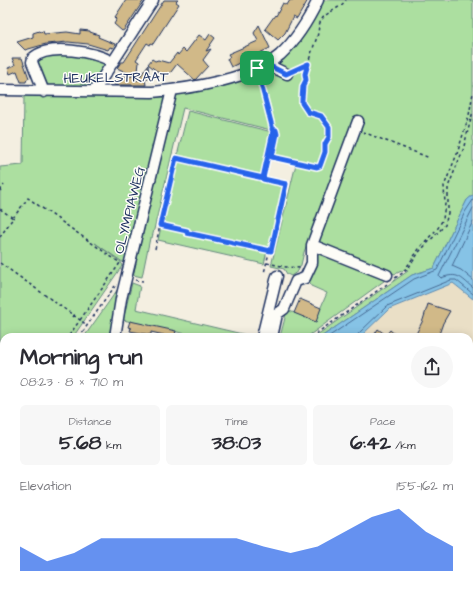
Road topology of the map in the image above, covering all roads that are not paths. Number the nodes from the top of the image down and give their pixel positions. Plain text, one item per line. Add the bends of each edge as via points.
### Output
1 (153, 0) edge
2 (318, 0) edge
3 (112, 62) junction
4 (262, 66) junction
5 (286, 74) road end
6 (0, 90) edge
7 (172, 90) junction
8 (94, 91) junction
9 (44, 92) junction
10 (356, 125) road end
11 (312, 245) junction
12 (277, 276) dead end
13 (390, 278) road end
14 (273, 313) junction
15 (116, 333) edge
16 (263, 333) edge
17 (272, 333) edge

1 - 3 street
2 - 4 street, HEUKELSTRAAT via 280,55
3 - 8 street
3 - 9 street via 101,56 76,50 56,50 37,55 32,62
4 - 5 street
4 - 7 street, HEUKELSTRAAT via 229,79
6 - 9 street, HEUKELSTRAAT
7 - 8 street, HEUKELSTRAAT
7 - 15 street, OLYMPIAWEG
8 - 9 street, HEUKELSTRAAT
10 - 11 street
11 - 13 street
11 - 14 street via 312,263 306,278 296,281 284,309
12 - 14 street
14 - 16 street
14 - 17 street

